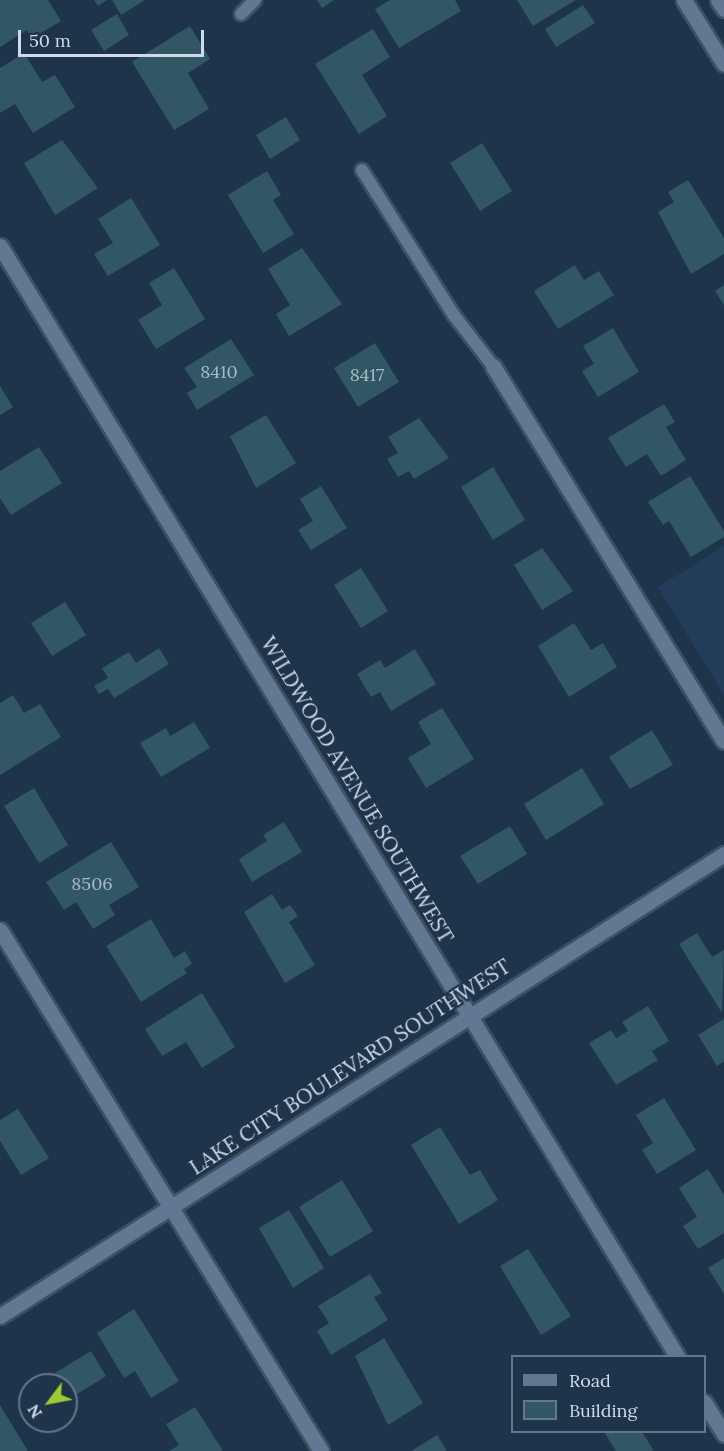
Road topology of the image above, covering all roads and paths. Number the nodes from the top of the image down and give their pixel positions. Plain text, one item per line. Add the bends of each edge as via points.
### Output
1 (255, 0) edge
2 (684, 0) edge
3 (718, 0) edge
4 (724, 9) edge
5 (240, 15) dead end
6 (724, 64) edge
7 (362, 170) dead end
8 (0, 246) edge
9 (493, 366) joint
10 (724, 741) edge
11 (724, 854) edge
12 (0, 930) edge
13 (469, 1015) junction
14 (173, 1206) junction
15 (0, 1316) edge
16 (676, 1355) edge
17 (706, 1404) edge
18 (724, 1434) edge
19 (321, 1451) edge

1 - 5 lane
2 - 6 street
3 - 4 street
7 - 9 lane via 453,314
8 - 13 street, WILDWOOD AVENUE SOUTHWEST
9 - 10 street
11 - 13 street, LAKE CITY BOULEVARD SOUTHWEST
12 - 14 street
13 - 14 street, LAKE CITY BOULEVARD SOUTHWEST
13 - 16 street, WILDWOOD AVENUE SOUTHWEST
14 - 15 street, LAKE CITY BOULEVARD SOUTHWEST
14 - 19 street
17 - 18 street

